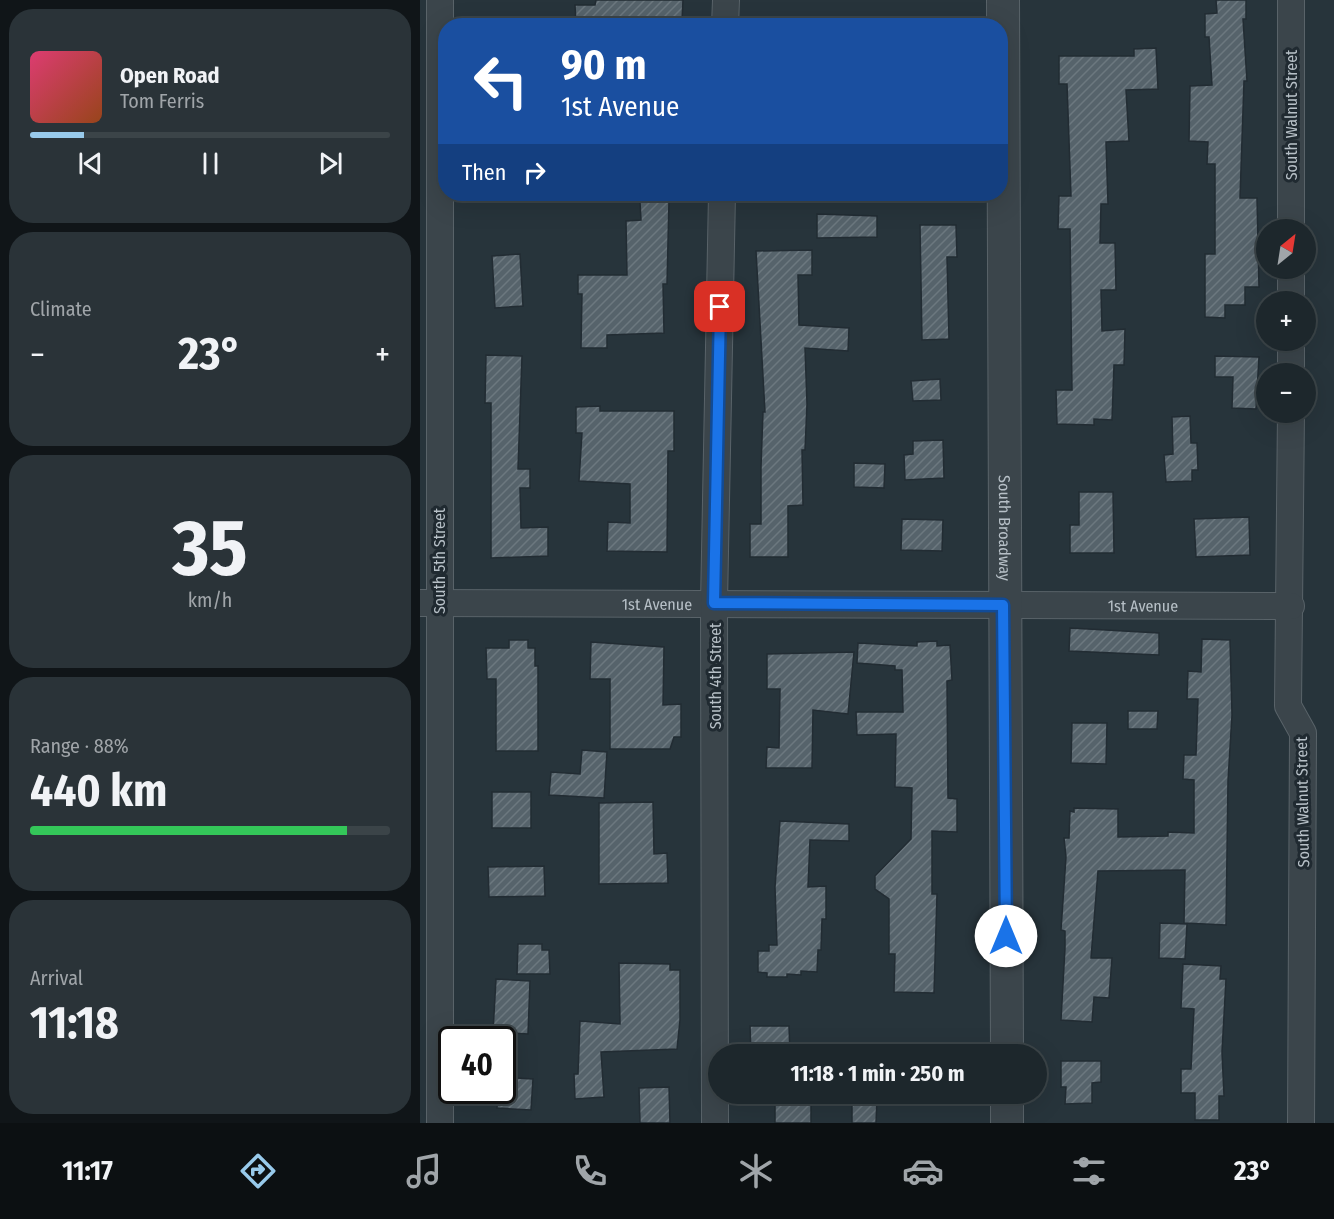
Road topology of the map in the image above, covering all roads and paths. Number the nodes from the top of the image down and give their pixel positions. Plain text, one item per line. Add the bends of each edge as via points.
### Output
1 (440, 0) edge
2 (726, 0) edge
3 (1003, 0) edge
4 (1291, 0) edge
5 (440, 18) edge
6 (725, 18) edge
7 (1003, 18) edge
8 (438, 110) edge
9 (722, 201) edge
10 (1003, 201) edge
11 (1291, 219) edge
12 (1291, 423) edge
13 (429, 603) edge
14 (714, 603) junction
15 (1003, 605) junction
16 (1291, 606) junction
17 (1006, 1044) edge
18 (1007, 1104) edge
19 (440, 1123) edge
20 (715, 1123) edge
21 (1007, 1123) edge
22 (1301, 1123) edge

1 - 5 street, South 5th Street
2 - 6 street
3 - 7 street, South Broadway
4 - 11 street, South Walnut Street
8 - 13 street, South 5th Street
9 - 14 street, South 4th Street
10 - 15 street, South Broadway
12 - 16 street, South Walnut Street
13 - 14 street, 1st Avenue
13 - 19 street, South 5th Street
14 - 15 street, 1st Avenue
14 - 20 street, South 4th Street
15 - 16 street, 1st Avenue
15 - 17 street, South Broadway
16 - 22 street, South Walnut Street via 1288,706 1303,733
18 - 21 street

